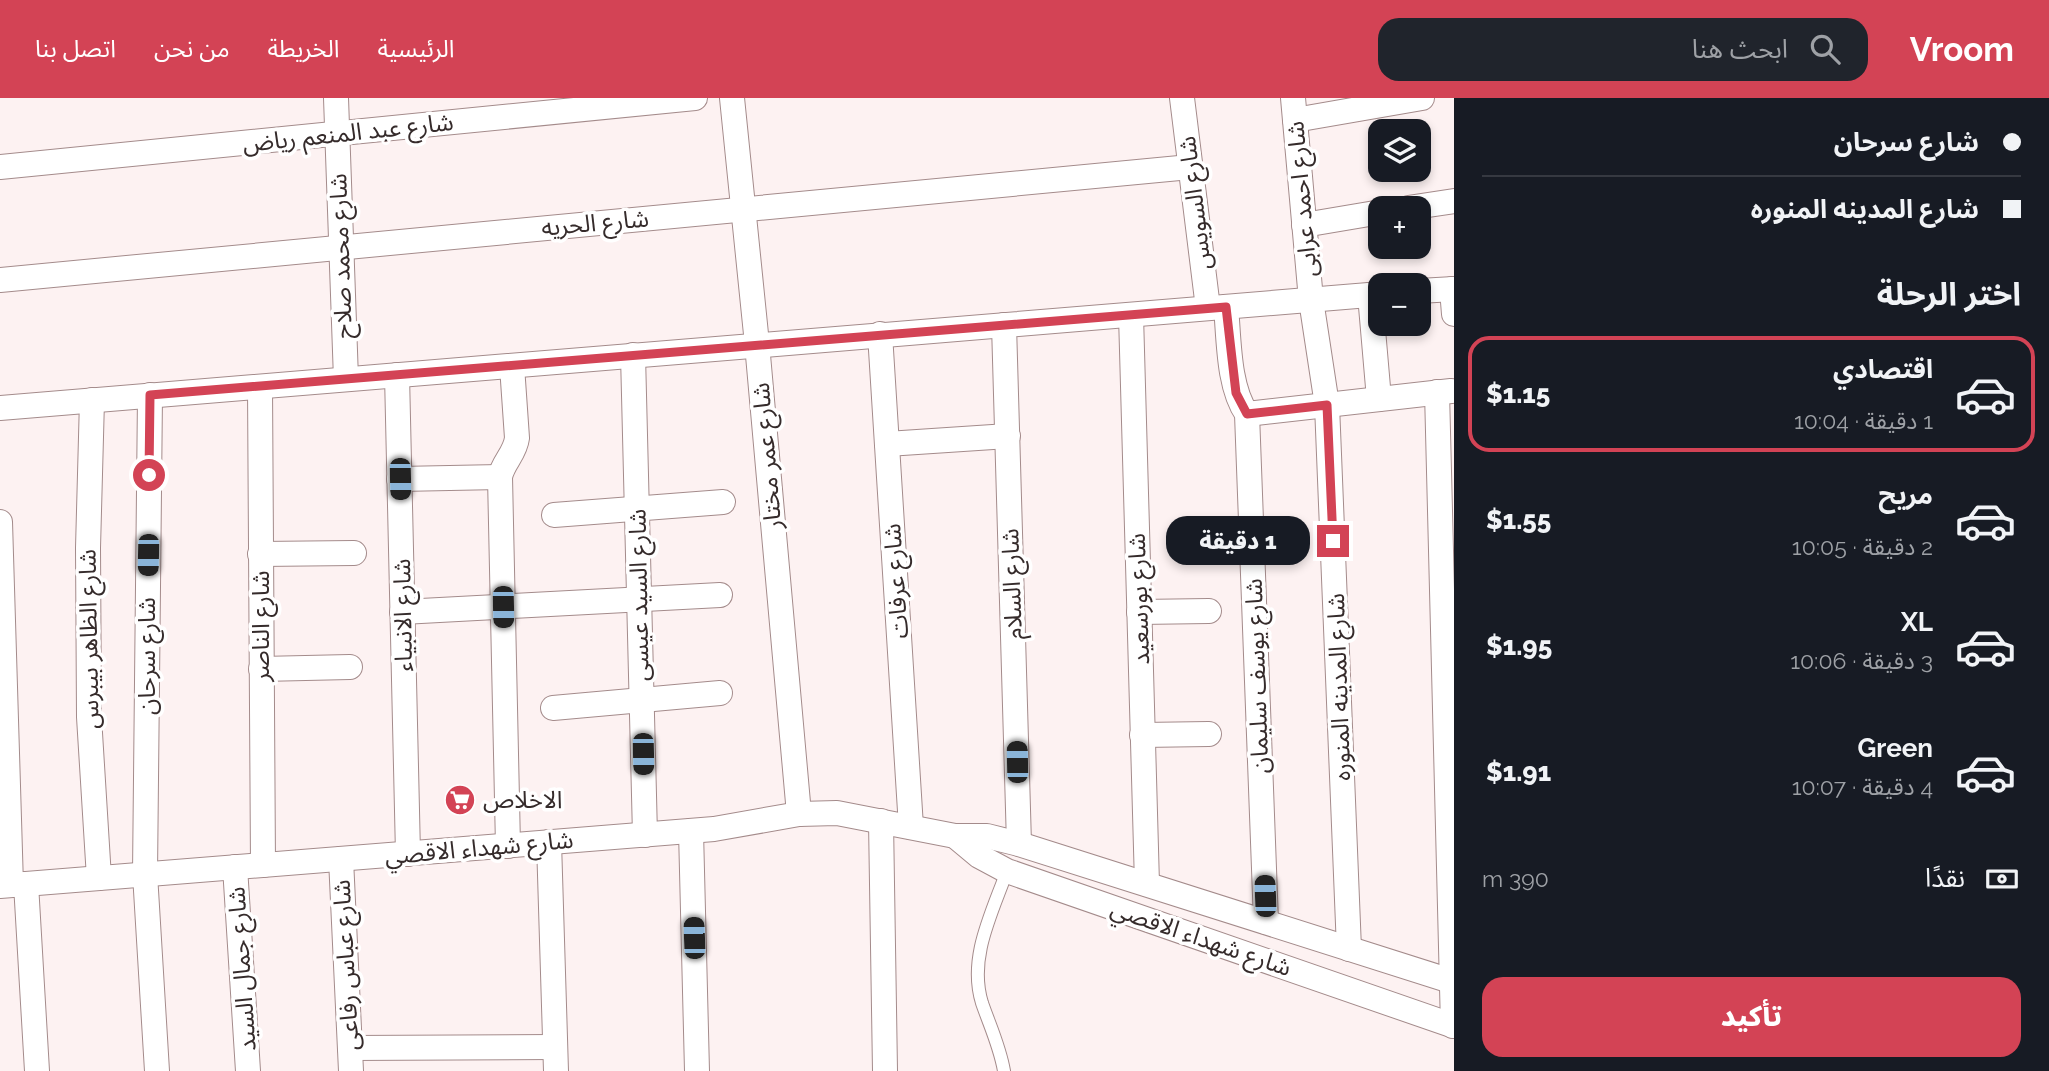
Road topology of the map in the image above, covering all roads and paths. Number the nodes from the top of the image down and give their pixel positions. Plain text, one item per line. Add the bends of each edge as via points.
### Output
1 (336, 98) edge
2 (695, 98) edge
3 (732, 98) edge
4 (1182, 98) edge
5 (1422, 98) edge
6 (1294, 109) edge
7 (337, 134) junction
8 (0, 167) edge
9 (1190, 167) junction
10 (1454, 201) edge
11 (1431, 204) edge
12 (744, 209) junction
13 (1368, 214) edge
14 (1304, 225) junction
15 (341, 247) junction
16 (0, 280) edge
17 (1453, 289) edge
18 (1431, 290) edge
19 (1368, 296) edge
20 (1311, 300) junction
21 (1217, 308) junction
22 (1454, 314) edge
23 (1131, 315) junction
24 (1004, 325) junction
25 (880, 334) junction
26 (1377, 336) edge
27 (757, 344) junction
28 (633, 355) junction
29 (512, 366) junction
30 (397, 375) junction
31 (346, 379) junction
32 (260, 387) junction
33 (1446, 391) edge
34 (150, 395) junction
35 (1379, 399) junction
36 (92, 400) junction
37 (1327, 405) junction
38 (0, 408) edge
39 (1247, 414) junction
40 (1008, 436) junction
41 (887, 444) junction
42 (500, 477) junction
43 (400, 479) junction
44 (723, 502) dead end
45 (637, 508) junction
46 (555, 515) dead end
47 (0, 522) edge
48 (354, 553) dead end
49 (260, 554) junction
50 (720, 595) dead end
51 (639, 600) junction
52 (503, 607) junction
53 (1209, 611) dead end
54 (402, 612) junction
55 (1139, 612) junction
56 (1449, 659) edge
57 (350, 667) dead end
58 (261, 668) junction
59 (720, 693) dead end
60 (642, 700) junction
61 (553, 708) dead end
62 (1209, 734) dead end
63 (1142, 735) junction
64 (799, 814) junction
65 (881, 821) junction
66 (911, 827) junction
67 (691, 831) junction
68 (645, 835) junction
69 (955, 836) junction
70 (549, 842) junction
71 (1020, 844) junction
72 (508, 846) junction
73 (408, 854) junction
74 (341, 859) junction
75 (262, 865) junction
76 (235, 867) junction
77 (1007, 871) junction
78 (145, 874) junction
79 (99, 878) junction
80 (1147, 884) junction
81 (12, 885) edge
82 (1266, 922) junction
83 (1349, 949) junction
84 (1453, 982) edge
85 (1454, 1026) edge
86 (351, 1059) edge
87 (555, 1059) edge
88 (37, 1071) edge
89 (157, 1071) edge
90 (248, 1071) edge
91 (697, 1071) edge
92 (885, 1071) edge
93 (1004, 1071) edge

1 - 7 street, شارع محمد صلاح
2 - 7 street, شارع عبد المنعم رياض
3 - 12 street, شارع عمر مختار
4 - 9 street, شارع السويس
5 - 6 street
6 - 14 street, شارع احمد عرابى
7 - 8 street, شارع عبد المنعم رياض
7 - 15 street, شارع محمد صلاح
9 - 12 street, شارع الحريه
9 - 21 street, شارع السويس
10 - 11 street
12 - 15 street, شارع الحريه
12 - 27 street, شارع عمر مختار
13 - 14 street
14 - 20 street, شارع احمد عرابى
15 - 16 street, شارع الحريه
15 - 31 street, شارع محمد صلاح
17 - 18 street
17 - 22 street
19 - 20 street
20 - 21 street
20 - 37 street, شارع المدينه المنوره
21 - 23 street
21 - 39 street, شارع يوسف سليمان via 1236,393
23 - 24 street
23 - 55 street, شارع بورسعيد
24 - 25 street
24 - 40 street, شارع السلام
25 - 27 street
25 - 41 street, شارع عرفات
26 - 35 street
27 - 28 street
27 - 64 street, شارع عمر مختار
28 - 29 street
28 - 45 street, شارع السيد عيسى
29 - 30 street
29 - 42 street via 517,438
30 - 31 street
30 - 43 street, شارع الانبياء
31 - 32 street
32 - 34 street
32 - 49 street, شارع الناصر
33 - 35 street
33 - 56 street
34 - 36 street
34 - 78 street, شارع سرحان
35 - 37 street
36 - 38 street
36 - 79 street, شارع الظاهر بيبرس via 89,717
37 - 39 street
37 - 83 street, شارع المدينه المنوره
39 - 82 street, شارع يوسف سليمان
40 - 41 street
40 - 71 street, شارع السلام
41 - 66 street, شارع عرفات
42 - 43 street
42 - 52 street
43 - 54 street, شارع الانبياء
44 - 45 street
45 - 46 street
45 - 51 street, شارع السيد عيسى
47 - 81 street
48 - 49 street
49 - 58 street, شارع الناصر
50 - 51 street
51 - 52 street
51 - 60 street, شارع السيد عيسى
52 - 54 street
52 - 72 street
53 - 55 street
54 - 73 street, شارع الانبياء
55 - 63 street, شارع بورسعيد
56 - 84 street
57 - 58 street
58 - 75 street, شارع الناصر
59 - 60 street
60 - 61 street
60 - 68 street, شارع السيد عيسى
62 - 63 street
63 - 80 street, شارع بورسعيد
64 - 65 street, شارع شهداء الاقصي via 837,813
64 - 67 street, شارع شهداء الاقصي
65 - 66 street, شارع شهداء الاقصي
65 - 92 street
66 - 69 street, شارع شهداء الاقصي
67 - 68 street, شارع شهداء الاقصي
67 - 91 street
68 - 70 street, شارع شهداء الاقصي
69 - 71 street, شارع شهداء الاقصي via 987,836
69 - 77 street, شارع شهداء الاقصي
70 - 72 street, شارع شهداء الاقصي
70 - 87 street
71 - 80 street, شارع شهداء الاقصي
72 - 73 street, شارع شهداء الاقصي
73 - 74 street, شارع شهداء الاقصي
74 - 75 street, شارع شهداء الاقصي
74 - 86 street, شارع عباس رفاعى
75 - 76 street, شارع شهداء الاقصي
76 - 78 street, شارع شهداء الاقصي
76 - 90 street, شارع جمال السيد
77 - 85 street, شارع شهداء الاقصي
77 - 93 lane via 978,960 982,1001
78 - 79 street, شارع شهداء الاقصي
78 - 89 street, شارع سرحان
79 - 81 street, شارع شهداء الاقصي
80 - 82 street, شارع شهداء الاقصي
81 - 88 street
82 - 83 street, شارع شهداء الاقصي
83 - 84 street, شارع شهداء الاقصي
84 - 85 street
86 - 87 street

